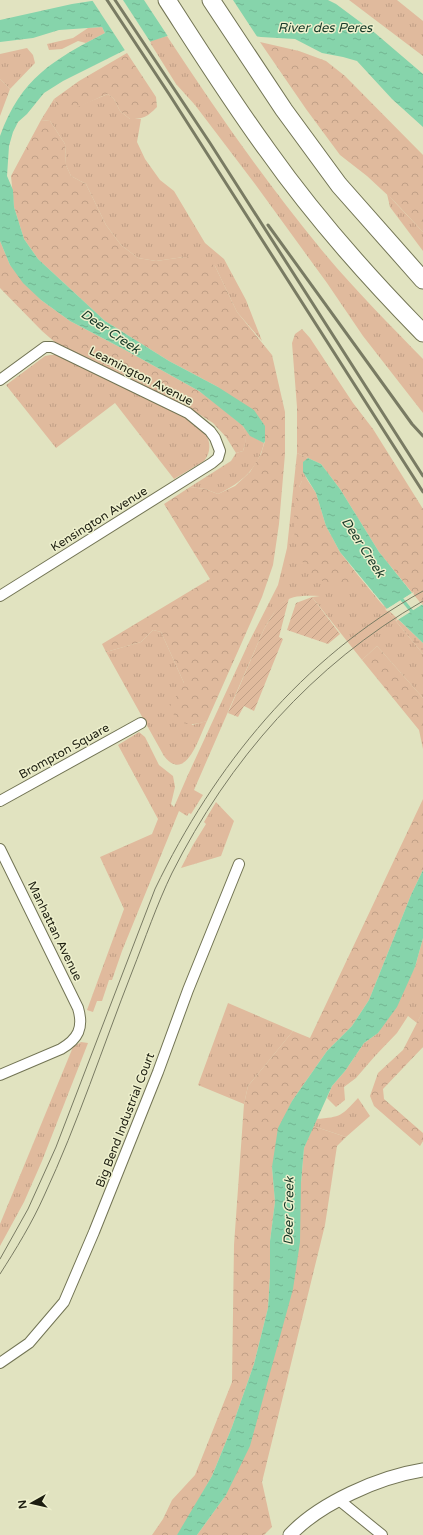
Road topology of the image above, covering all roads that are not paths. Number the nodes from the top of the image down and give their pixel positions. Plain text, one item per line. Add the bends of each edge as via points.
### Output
1 (167, 0) edge
2 (211, 0) edge
3 (423, 280) edge
4 (423, 333) edge
5 (0, 380) edge
6 (212, 463) joint
7 (0, 596) edge
8 (141, 723) dead end
9 (0, 801) edge
10 (0, 849) edge
11 (239, 864) dead end
12 (0, 1075) edge
13 (0, 1363) edge
14 (423, 1470) edge
15 (339, 1500) junction
16 (290, 1535) edge
17 (382, 1535) edge

1 - 4 highway via 231,98 307,204 349,254
2 - 3 highway via 284,110 339,185
5 - 6 street, Leamington Avenue via 45,347 59,350 188,413 199,421 215,438 220,451 218,458
6 - 7 street, Kensington Avenue
8 - 9 street, Brompton Square
10 - 12 street, Manhattan Avenue via 81,1017 81,1026 75,1039 69,1044
11 - 13 street, Big Bend Industrial Court via 100,1218 64,1302 29,1343
14 - 15 main road via 362,1488
15 - 16 main road via 313,1516
15 - 17 street

